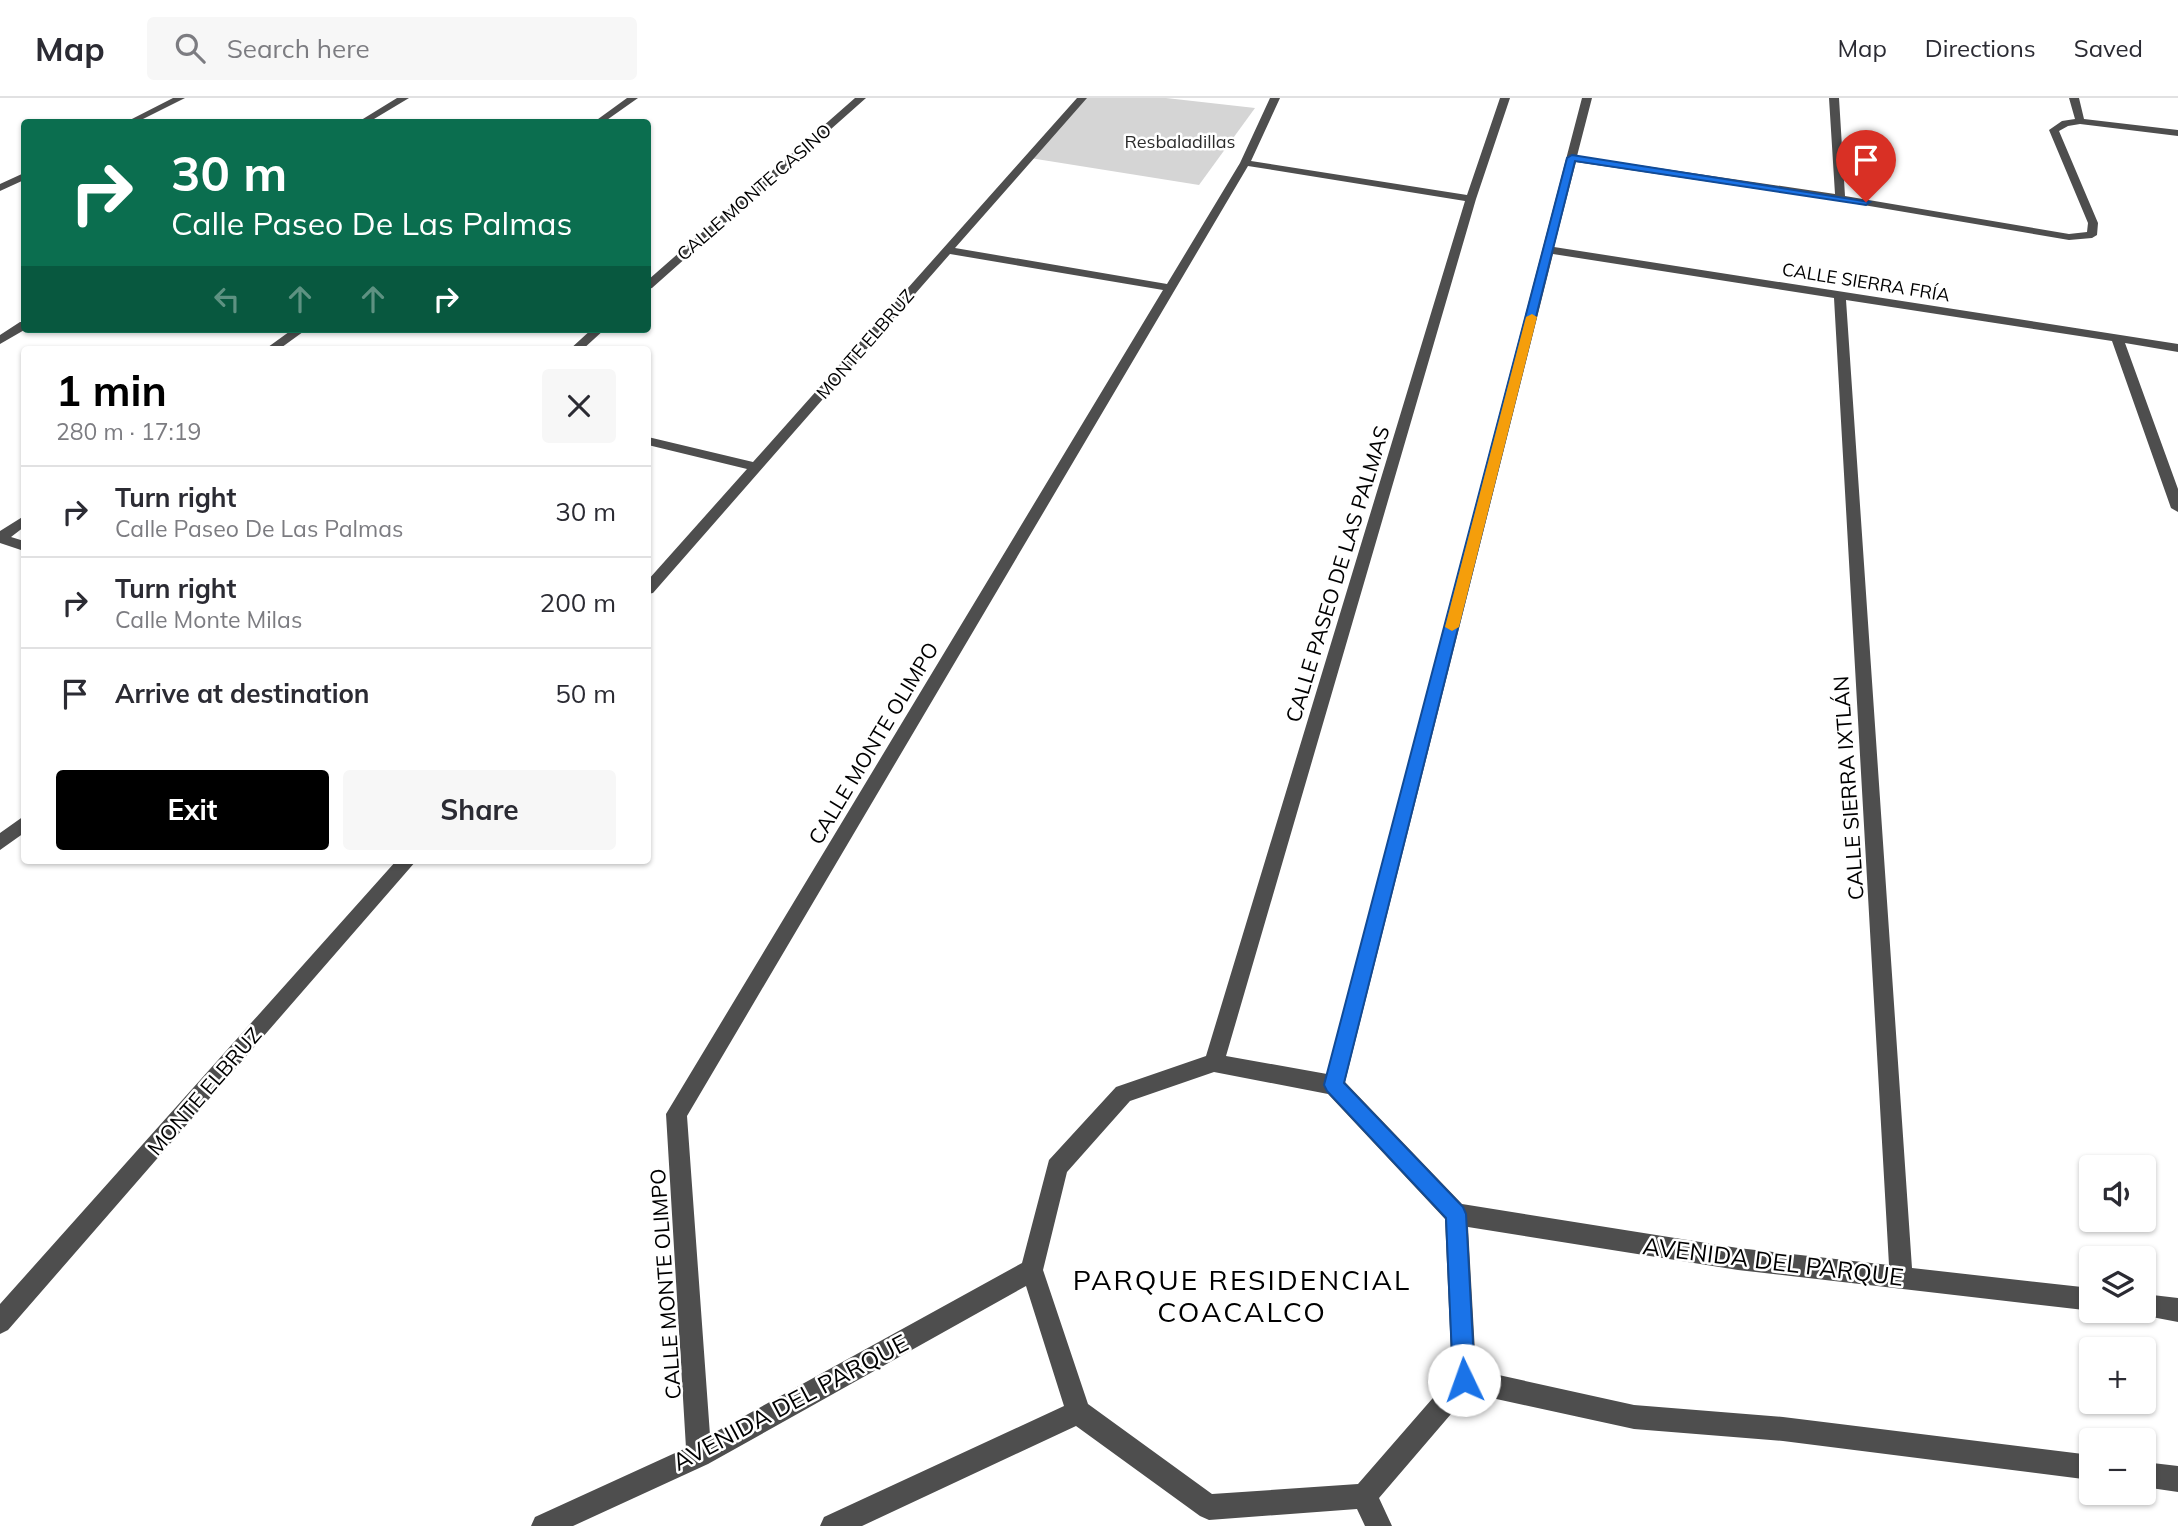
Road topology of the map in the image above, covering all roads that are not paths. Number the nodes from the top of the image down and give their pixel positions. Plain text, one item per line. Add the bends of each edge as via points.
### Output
1 (180, 98) edge
2 (404, 98) edge
3 (633, 98) edge
4 (861, 98) edge
5 (1082, 98) edge
6 (1275, 98) edge
7 (1505, 98) edge
8 (1587, 98) edge
9 (1834, 98) edge
10 (2074, 98) edge
11 (137, 119) edge
12 (368, 119) edge
13 (602, 119) edge
14 (2080, 121) junction
15 (2178, 133) edge
16 (1572, 158) junction
17 (1245, 163) junction
18 (21, 178) edge
19 (0, 188) edge
20 (1840, 198) junction
21 (1471, 199) junction
22 (948, 250) junction
23 (1549, 250) junction
24 (651, 283) edge
25 (1172, 288) junction
26 (1840, 296) junction
27 (21, 327) edge
28 (295, 333) edge
29 (594, 333) edge
30 (2117, 338) junction
31 (0, 340) edge
32 (276, 346) edge
33 (580, 346) edge
34 (2178, 348) edge
35 (651, 442) edge
36 (756, 467) junction
37 (2178, 508) edge
38 (21, 523) edge
39 (0, 538) edge
40 (21, 545) edge
41 (651, 587) edge
42 (21, 826) edge
43 (0, 843) edge
44 (404, 864) edge
45 (1214, 1063) junction
46 (1334, 1085) junction
47 (1456, 1214) junction
48 (1032, 1270) junction
49 (1901, 1278) junction
50 (2079, 1299) edge
51 (2156, 1307) edge
52 (2178, 1310) edge
53 (0, 1322) edge
54 (1464, 1380) junction
55 (1078, 1412) junction
56 (699, 1455) junction
57 (2079, 1466) edge
58 (2156, 1476) edge
59 (2178, 1479) edge
60 (1364, 1496) junction
61 (544, 1526) edge
62 (833, 1526) edge
63 (1379, 1526) edge

1 - 11 street
2 - 12 street
3 - 13 street
4 - 24 street, CALLE MONTE CASINO
5 - 22 street, MONTE ELBRUZ
6 - 17 street, CALLE MONTE OLIMPO
7 - 21 street, CALLE PASEO DE LAS PALMAS
8 - 16 street
9 - 20 street
10 - 14 street
14 - 15 street
14 - 20 street via 2054,130 2094,223 2092,234 2069,237
16 - 20 street
16 - 23 street
17 - 21 street
17 - 25 street, CALLE MONTE OLIMPO
18 - 19 street
21 - 45 street, CALLE PASEO DE LAS PALMAS
22 - 25 street
22 - 36 street, MONTE ELBRUZ
23 - 26 street, CALLE SIERRA FRÍA
23 - 46 street
25 - 56 street, CALLE MONTE OLIMPO via 677,1114
26 - 30 street, CALLE SIERRA FRÍA
26 - 49 street, CALLE SIERRA IXTLÁN
27 - 31 street
28 - 32 street
29 - 33 street
30 - 34 street, CALLE SIERRA FRÍA
30 - 37 street
35 - 36 street
36 - 41 street, MONTE ELBRUZ
38 - 39 street
39 - 40 street
42 - 43 street
44 - 53 street, MONTE ELBRUZ
45 - 46 street
45 - 48 street via 1123,1094 1057,1167
46 - 47 street
47 - 49 street, AVENIDA DEL PARQUE via 1738,1259
47 - 54 street
48 - 55 street
48 - 56 street, AVENIDA DEL PARQUE
49 - 50 street, AVENIDA DEL PARQUE
51 - 52 street
54 - 57 street via 1634,1417 1783,1429
54 - 60 street
55 - 60 street via 1209,1507
55 - 62 street
56 - 61 street, AVENIDA DEL PARQUE
58 - 59 street
60 - 63 street

